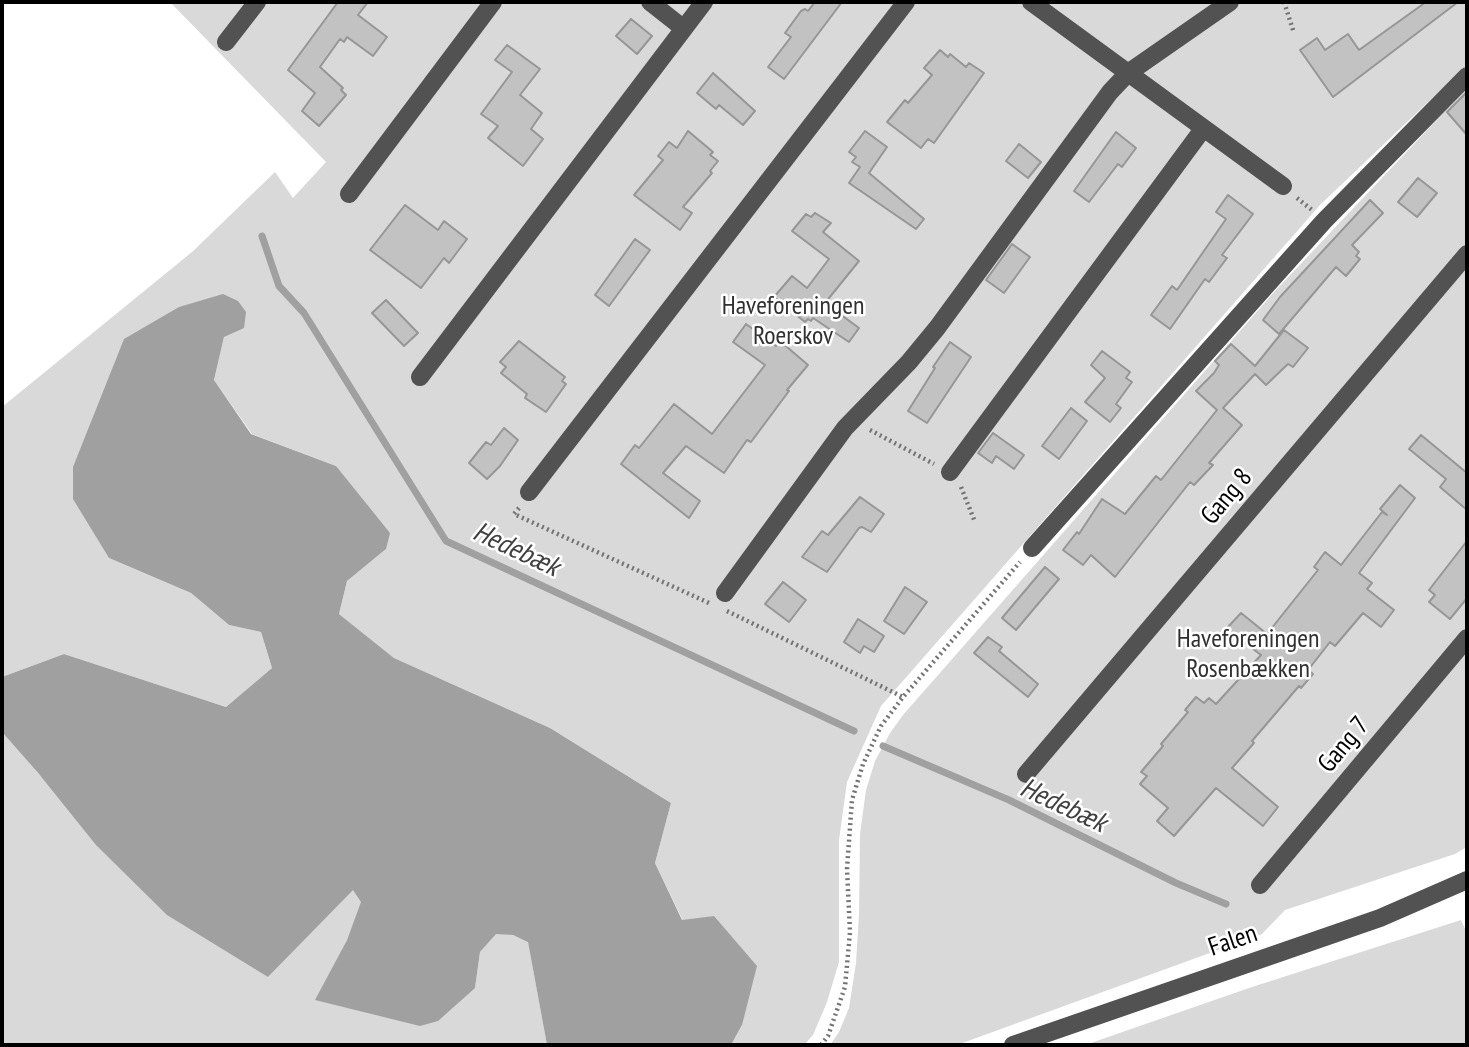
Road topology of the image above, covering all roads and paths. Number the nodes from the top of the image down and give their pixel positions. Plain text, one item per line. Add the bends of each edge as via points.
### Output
1 (257, 2) edge
2 (493, 2) edge
3 (650, 2) edge
4 (704, 2) edge
5 (906, 2) edge
6 (1031, 2) edge
7 (1230, 2) edge
8 (1284, 2) edge
9 (683, 28) junction
10 (1294, 33) dead end
11 (226, 42) dead end
12 (1128, 73) junction
13 (1467, 76) edge
14 (1203, 129) junction
15 (1283, 186) joint
16 (349, 194) dead end
17 (1324, 221) junction
18 (1467, 254) edge
19 (420, 377) dead end
20 (856, 417) junction
21 (950, 472) junction
22 (529, 492) joint
23 (975, 522) dead end
24 (1032, 548) joint
25 (724, 593) dead end
26 (1467, 638) edge
27 (903, 697) junction
28 (1026, 774) dead end
29 (1466, 882) edge
30 (1260, 885) dead end
31 (821, 1045) edge
32 (1013, 1045) edge

1 - 11 street
2 - 16 street
3 - 9 street
4 - 9 street
5 - 22 street
6 - 12 street
7 - 12 street
8 - 10 path
9 - 19 street
12 - 14 street
12 - 20 street via 923,345
13 - 17 street
14 - 15 street
14 - 21 street
15 - 17 path
17 - 24 street
18 - 28 street, Gang 8
20 - 21 path via 873,433
20 - 25 street
21 - 23 path
22 - 27 path via 514,514
24 - 27 path
26 - 30 street, Gang 7
27 - 31 path via 881,726 852,800 845,988
29 - 32 street, Falen via 1380,918

